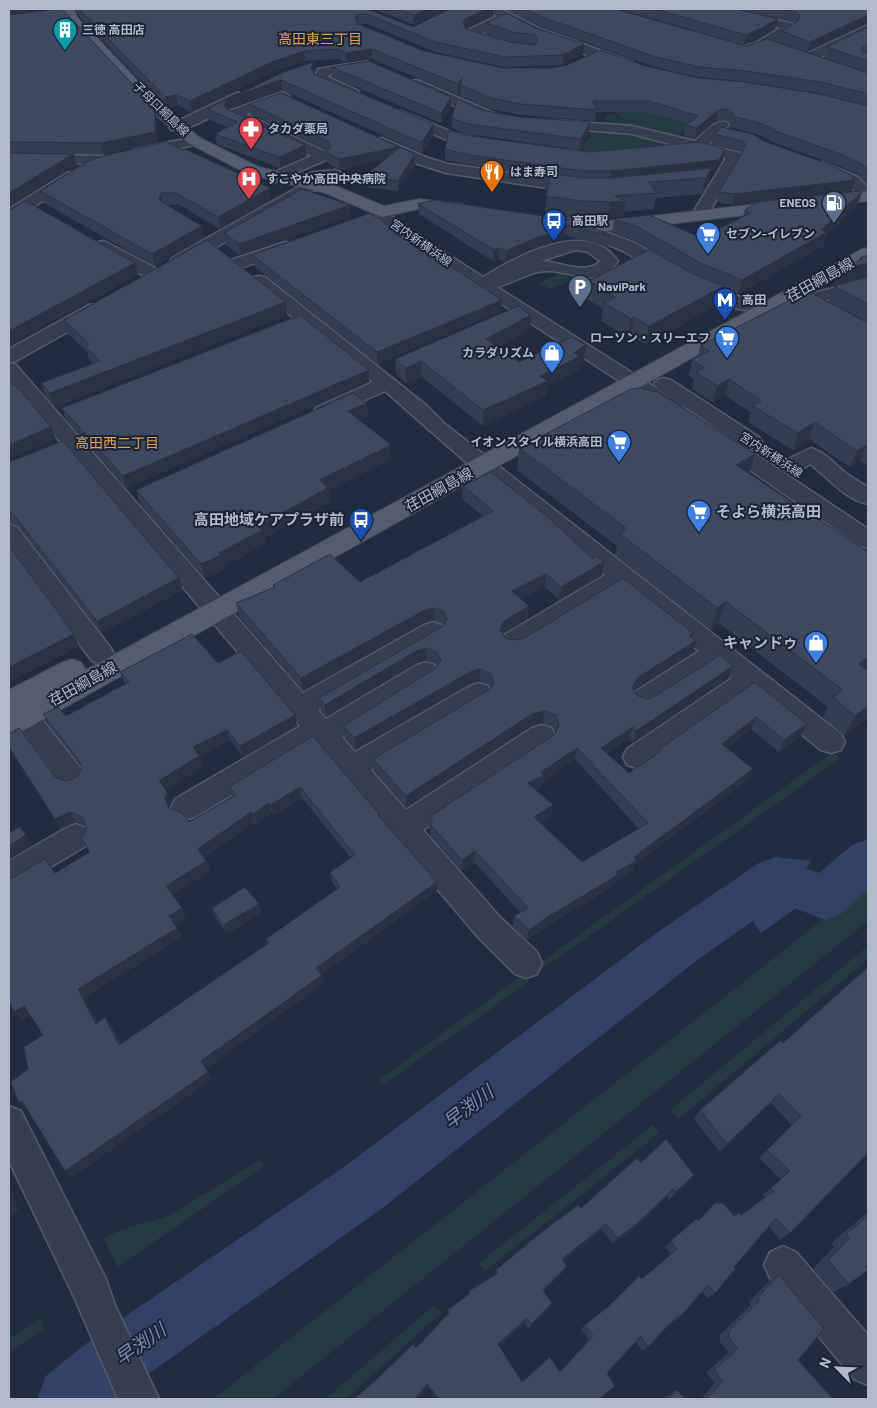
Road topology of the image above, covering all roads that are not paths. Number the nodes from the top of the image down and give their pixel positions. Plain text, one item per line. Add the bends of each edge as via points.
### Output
1 (492, 9) edge
2 (719, 9) edge
3 (64, 11) edge
4 (506, 17) junction
5 (866, 31) edge
6 (766, 44) junction
7 (728, 46) edge
8 (510, 47) edge
9 (782, 49) edge
10 (600, 53) junction
11 (583, 62) edge
12 (352, 63) edge
13 (825, 64) edge
14 (311, 67) edge
15 (380, 68) edge
16 (642, 70) edge
17 (405, 79) edge
18 (457, 86) edge
19 (247, 92) edge
20 (439, 94) junction
21 (366, 99) edge
22 (300, 104) edge
23 (385, 107) edge
24 (503, 118) edge
25 (412, 120) junction
26 (539, 123) edge
27 (568, 126) junction
28 (176, 127) junction
29 (723, 129) edge
30 (560, 139) edge
31 (195, 141) junction
32 (494, 145) edge
33 (697, 147) junction
34 (648, 152) edge
35 (9, 158) edge
36 (123, 160) junction
37 (808, 162) edge
38 (542, 168) edge
39 (335, 175) dead end
40 (724, 176) junction
41 (275, 177) junction
42 (706, 178) edge
43 (533, 182) junction
44 (308, 183) junction
45 (591, 188) edge
46 (868, 196) edge
47 (29, 203) junction
48 (474, 211) edge
49 (46, 212) edge
50 (382, 212) junction
51 (9, 216) edge
52 (699, 216) junction
53 (366, 218) edge
54 (533, 219) edge
55 (579, 225) junction
56 (202, 227) edge
57 (868, 237) edge
58 (92, 239) edge
59 (216, 241) junction
60 (300, 242) edge
61 (868, 253) edge
62 (550, 261) dead end
63 (237, 264) junction
64 (155, 275) junction
65 (495, 280) junction
66 (868, 284) edge
67 (138, 285) edge
68 (802, 296) junction
69 (113, 299) edge
70 (744, 305) junction
71 (521, 311) junction
72 (834, 314) edge
73 (304, 317) junction
74 (503, 318) edge
75 (286, 324) edge
76 (9, 357) edge
77 (9, 369) edge
78 (634, 373) junction
79 (384, 375) junction
80 (307, 418) edge
81 (476, 460) junction
82 (782, 471) junction
83 (868, 497) edge
84 (868, 519) edge
85 (9, 532) edge
86 (868, 540) edge
87 (868, 559) edge
88 (622, 576) junction
89 (211, 604) junction
90 (433, 632) edge
91 (513, 642) edge
92 (716, 652) junction
93 (101, 654) junction
94 (426, 672) edge
95 (750, 679) junction
96 (479, 693) edge
97 (644, 699) edge
98 (301, 707) junction
99 (14, 715) edge
100 (321, 731) junction
101 (542, 736) dead end
102 (832, 742) dead end
103 (637, 757) dead end
104 (353, 768) junction
105 (72, 778) edge
106 (184, 808) dead end
107 (404, 827) junction
108 (76, 837) dead end
109 (9, 876) edge
110 (526, 963) dead end
111 (9, 1123) edge
112 (783, 1265) dead end
113 (868, 1364) edge
114 (139, 1399) edge

1 - 4 street
2 - 6 street via 790,27
3 - 28 main road, 子母口綱島線
4 - 8 street via 470,34
4 - 10 street via 547,36
5 - 13 street via 830,49 804,57
6 - 7 street via 745,51
6 - 9 street
10 - 11 street
10 - 16 street
12 - 14 street
15 - 21 street via 372,65 323,72 321,79
17 - 20 street
18 - 20 street
19 - 28 street
20 - 24 street via 486,115
22 - 41 street via 283,96 234,114 323,156
23 - 25 street
25 - 32 street via 450,136
25 - 43 street via 370,137 446,168
26 - 27 street
27 - 30 street
27 - 33 street via 632,130
28 - 31 main road, 子母口綱島線
29 - 33 street
31 - 36 street
31 - 41 main road, 子母口綱島線
33 - 34 street
33 - 40 street via 735,156
35 - 36 street
36 - 47 street via 85,168
37 - 46 street via 853,180
38 - 43 street
39 - 44 street via 313,177
40 - 42 street
40 - 52 street
41 - 44 main road, 子母口綱島線
43 - 45 street
44 - 50 main road, 子母口綱島線 via 346,195
44 - 59 street
46 - 52 main road
47 - 49 street
47 - 51 street
48 - 50 main road via 423,203
50 - 53 street
50 - 65 street, 宮内新横浜線 via 390,224
52 - 55 main road via 608,226
54 - 55 main road
55 - 70 street via 629,247 692,284
56 - 59 street
57 - 70 main road, 荏田綱島線
58 - 64 street
59 - 63 street
59 - 64 street
60 - 63 street
61 - 68 main road, 荏田綱島線
62 - 65 street
63 - 73 street
64 - 67 street
65 - 71 street, 宮内新横浜線
65 - 78 street, 宮内新横浜線
66 - 68 street
68 - 72 street
68 - 78 main road, 荏田綱島線
69 - 76 street
70 - 78 main road, 荏田綱島線
71 - 74 street
71 - 78 street, 宮内新横浜線
73 - 75 street
73 - 79 street
77 - 89 street via 60,414 63,446 131,496
78 - 81 main road, 荏田綱島線
78 - 82 street, 宮内新横浜線
79 - 80 street
79 - 81 street
81 - 88 street
81 - 89 main road, 荏田綱島線
82 - 83 street via 811,455
82 - 84 street, 宮内新横浜線
82 - 86 street, 宮内新横浜線
82 - 87 street via 763,482 765,494 804,514
85 - 93 street
88 - 91 street
88 - 92 street
89 - 93 main road, 荏田綱島線
89 - 98 street
89 - 99 main road, 荏田綱島線
90 - 98 street
92 - 95 street
92 - 97 street
93 - 99 main road, 荏田綱島線
94 - 100 street
95 - 102 street
95 - 103 street
96 - 104 street
98 - 100 street
99 - 105 street
100 - 104 street
100 - 106 street
101 - 107 street
104 - 107 street
107 - 110 street via 488,926
108 - 109 street
111 - 114 street
112 - 113 street

